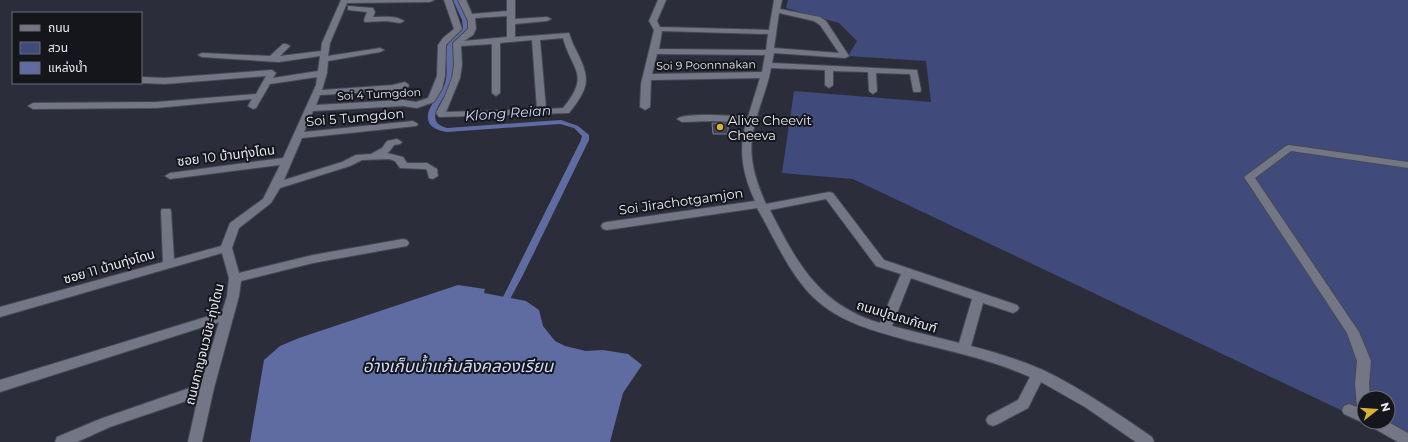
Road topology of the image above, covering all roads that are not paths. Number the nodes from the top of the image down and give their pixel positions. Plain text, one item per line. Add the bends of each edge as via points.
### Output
1 (430, 0) edge
2 (448, 0) edge
3 (462, 0) edge
4 (511, 0) edge
5 (662, 0) edge
6 (344, 3) edge
7 (777, 5) edge
8 (511, 13) junction
9 (470, 16) junction
10 (547, 19) dead end
11 (400, 20) dead end
12 (512, 22) junction
13 (657, 29) junction
14 (772, 32) junction
15 (536, 38) junction
16 (511, 40) junction
17 (496, 41) junction
18 (457, 44) junction
19 (286, 46) dead end
20 (380, 50) dead end
21 (654, 51) junction
22 (770, 51) junction
23 (202, 55) dead end
24 (324, 56) junction
25 (272, 59) junction
26 (829, 68) junction
27 (767, 70) junction
28 (872, 70) junction
29 (323, 73) junction
30 (647, 77) junction
31 (142, 80) edge
32 (267, 82) junction
33 (405, 85) dead end
34 (830, 85) dead end
35 (917, 90) dead end
36 (873, 91) dead end
37 (317, 93) junction
38 (496, 93) dead end
39 (259, 96) junction
40 (33, 106) dead end
41 (253, 106) dead end
42 (645, 107) dead end
43 (312, 108) junction
44 (542, 112) junction
45 (682, 119) dead end
46 (751, 120) junction
47 (414, 124) dead end
48 (299, 134) junction
49 (396, 142) dead end
50 (368, 157) junction
51 (286, 161) junction
52 (1408, 165) edge
53 (170, 176) dead end
54 (433, 176) dead end
55 (276, 186) junction
56 (761, 206) junction
57 (166, 211) dead end
58 (607, 226) dead end
59 (404, 243) dead end
60 (226, 248) junction
61 (169, 264) junction
62 (907, 273) junction
63 (235, 278) junction
64 (979, 296) junction
65 (1013, 308) dead end
66 (0, 312) edge
67 (228, 315) junction
68 (884, 329) junction
69 (963, 350) junction
70 (1038, 374) junction
71 (0, 386) edge
72 (207, 388) junction
73 (1362, 390) edge
74 (1349, 410) dead end
75 (1356, 413) edge
76 (993, 420) dead end
77 (1390, 430) edge
78 (1408, 440) edge
79 (62, 442) edge
80 (195, 442) edge
81 (1147, 442) edge

1 - 6 street
2 - 43 street, Soi 4 Tumgdon via 458,29 445,38 441,48 442,70 439,85 431,100 417,105 403,102
3 - 9 street
4 - 8 street
5 - 13 street via 653,22
6 - 11 street via 370,10 368,20
6 - 24 street via 327,40
7 - 14 street, ถนนปุณณกัณฑ์
7 - 22 street via 817,18 845,56
8 - 9 street
8 - 12 street
9 - 18 street via 471,31
10 - 12 street
12 - 16 street
13 - 14 street
13 - 21 street
14 - 22 street, ถนนปุณณกัณฑ์
15 - 16 street
15 - 44 street
15 - 44 street via 566,36 568,45 582,67 579,92 566,111
16 - 17 street
17 - 18 street
17 - 38 street
18 - 44 street via 457,76 442,115
19 - 25 street
20 - 24 street
21 - 22 street
21 - 30 street
22 - 27 street, ถนนปุณณกัณฑ์
23 - 25 street
24 - 25 street
24 - 29 street
26 - 27 street, Soi 9 Poonnnakan
26 - 28 street, Soi 9 Poonnnakan
26 - 34 street
27 - 30 street, Soi 9 Poonnnakan
27 - 46 street, ถนนปุณณกัณฑ์
28 - 35 street, Soi 9 Poonnnakan via 914,72
28 - 36 street
29 - 32 street
29 - 37 street
30 - 42 street
31 - 32 street via 165,81 272,73
32 - 39 street
33 - 37 street
37 - 43 street
39 - 40 street via 156,105
39 - 41 street
43 - 48 street
45 - 46 street
46 - 56 street, ถนนปุณณกัณฑ์ via 747,157
47 - 48 street, Soi 5 Tumgdon
48 - 51 street
49 - 50 street via 390,143 386,150
50 - 54 street via 395,157 400,159 403,166 429,167
50 - 55 street via 360,157 346,164
51 - 53 street, ซอย 10 บ้านทุ่งโดน
51 - 55 street
52 - 73 street via 1289,148 1249,177 1353,332 1364,360
55 - 60 street via 264,204 232,230
56 - 58 street, Soi Jirachotgamjon
56 - 62 street, Soi Jirachotgamjon via 829,195 880,263
56 - 68 street, ถนนปุณณกัณฑ์ via 786,251 822,299 853,319
57 - 61 street
59 - 63 street via 301,262
60 - 61 street, ซอย 11 บ้านทุ่งโดน
60 - 63 street, ถนนกาญจนวนิช-ทุ่งโดน
61 - 66 street, ซอย 11 บ้านทุ่งโดน
62 - 64 street
62 - 68 street
63 - 67 street, ถนนกาญจนวนิช-ทุ่งโดน
64 - 65 street
64 - 69 street
67 - 71 street
67 - 72 street, ถนนกาญจนวนิช-ทุ่งโดน
68 - 69 street, ถนนปุณณกัณฑ์
69 - 70 street, ถนนปุณณกัณฑ์
70 - 76 street via 1023,404
70 - 81 street, ถนนปุณณกัณฑ์ via 1084,399
72 - 79 street via 105,423
72 - 80 street, ถนนกาญจนวนิช-ทุ่งโดน
74 - 75 street
77 - 78 street

